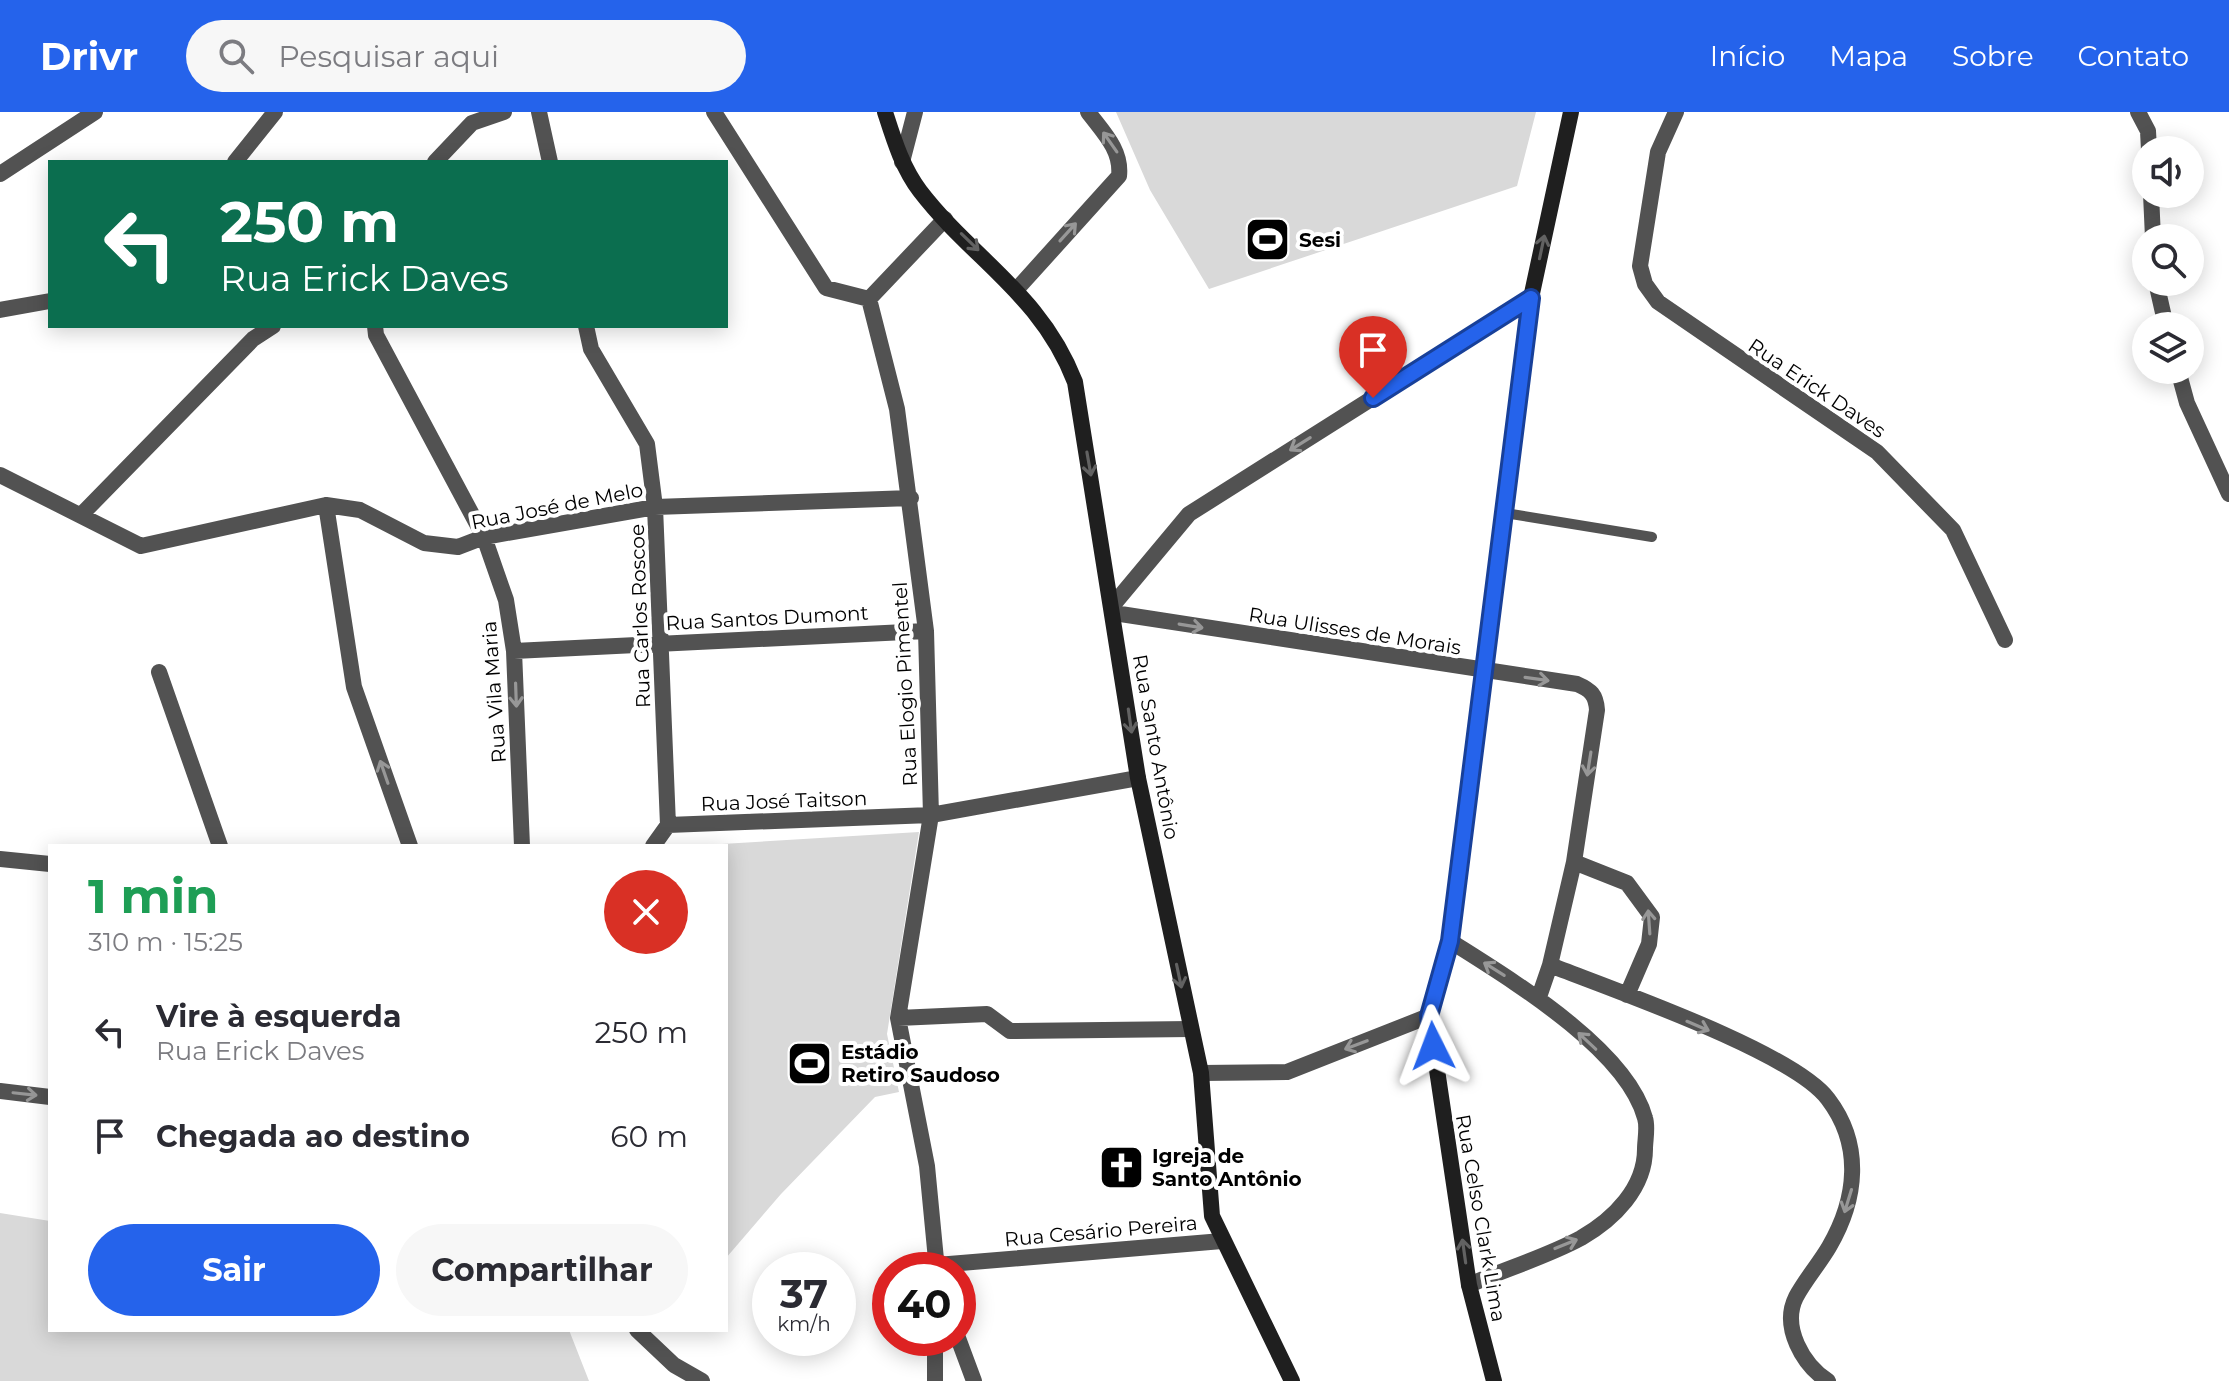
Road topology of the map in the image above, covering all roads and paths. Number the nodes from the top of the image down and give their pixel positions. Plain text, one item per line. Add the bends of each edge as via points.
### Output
1 (95, 112) edge
2 (275, 112) edge
3 (504, 112) edge
4 (539, 112) edge
5 (714, 112) edge
6 (885, 112) edge
7 (915, 112) edge
8 (1088, 112) edge
9 (1571, 112) edge
10 (1676, 112) edge
11 (2138, 112) edge
12 (2148, 136) edge
13 (237, 160) edge
14 (437, 160) edge
15 (550, 160) edge
16 (902, 162) junction
17 (0, 174) edge
18 (945, 219) junction
19 (1017, 289) junction
20 (1531, 298) junction
21 (869, 299) junction
22 (48, 301) edge
23 (0, 310) edge
24 (270, 328) edge
25 (375, 328) edge
26 (586, 328) edge
27 (2182, 384) edge
28 (0, 475) edge
29 (2229, 494) edge
30 (911, 498) junction
31 (326, 505) junction
32 (655, 507) junction
33 (1505, 513) junction
34 (81, 515) junction
35 (484, 537) junction
36 (1652, 537) dead end
37 (1114, 609) junction
38 (926, 631) junction
39 (2005, 640) dead end
40 (662, 643) junction
41 (514, 651) junction
42 (1483, 671) junction
43 (159, 672) dead end
44 (1138, 778) junction
45 (931, 815) junction
46 (668, 825) junction
47 (219, 844) edge
48 (409, 844) edge
49 (522, 844) edge
50 (654, 844) edge
51 (0, 859) edge
52 (1574, 862) junction
53 (48, 864) edge
54 (1450, 941) junction
55 (1550, 965) junction
56 (1627, 995) junction
57 (1539, 997) junction
58 (1429, 1016) junction
59 (898, 1018) junction
60 (1191, 1029) junction
61 (1201, 1073) junction
62 (0, 1091) edge
63 (48, 1097) edge
64 (1222, 1241) junction
65 (935, 1252) edge
66 (976, 1264) edge
67 (1469, 1285) junction
68 (639, 1332) edge
69 (935, 1356) edge
70 (965, 1356) edge
71 (702, 1381) edge
72 (935, 1381) edge
73 (974, 1381) edge
74 (1292, 1381) edge
75 (1494, 1381) edge
76 (1828, 1381) edge

1 - 17 street
2 - 13 street
3 - 14 street via 472,123
4 - 15 street
5 - 21 street via 826,288
6 - 16 street, Rua Santo Antônio
7 - 16 street
19 -> 8 street via 1119,176 1121,161 1115,148
20 -> 9 street, Rua Celso Clark Lima
10 - 39 street, Rua Erick Daves via 1658,152 1640,266 1645,284 1658,302 1877,452 1953,530
11 - 12 street
16 - 18 street, Rua Santo Antônio
18 -> 19 street, Rua Santo Antônio
18 - 21 street
19 -> 37 street, Rua Santo Antônio via 1062,349 1075,382
20 - 33 street, Rua Celso Clark Lima
20 -> 37 street via 1189,514
21 - 30 street, Rua Elogio Pimentel via 897,409
22 - 23 street
24 - 34 street via 253,339
25 - 35 street, Rua Vila Maria
26 - 32 street, Rua Carlos Roscoe via 591,349 647,444
27 - 29 street
28 - 34 street, Rua José de Melo
30 - 32 street, Rua José de Melo
30 - 38 street, Rua Elogio Pimentel
31 - 34 street, Rua José de Melo via 141,546
31 - 35 street, Rua José de Melo via 360,510 424,543 458,547
48 -> 31 street via 354,687
32 - 35 street, Rua José de Melo
32 - 40 street, Rua Carlos Roscoe
33 - 36 lane
33 - 42 street, Rua Celso Clark Lima
35 - 41 street, Rua Vila Maria via 506,600
37 -> 42 street, Rua Ulisses de Morais
37 -> 44 street, Rua Santo Antônio
38 - 40 street, Rua Santos Dumont
38 - 45 street, Rua Elogio Pimentel
40 - 41 street, Rua Santos Dumont
40 - 46 street, Rua Carlos Roscoe
41 -> 49 street, Rua Vila Maria
42 -> 52 street, Rua Ulisses de Morais via 1577,684 1596,698
42 - 54 street, Rua Celso Clark Lima
43 - 47 street
44 - 45 street, Rua José Taitson
44 -> 60 street, Rua Santo Antônio
45 - 46 street, Rua José Taitson
45 - 59 street, Rua Elogio Pimentel
46 - 50 street
51 - 53 street
52 - 55 street
56 -> 52 street via 1649,944 1652,917 1627,883
57 -> 54 street
54 - 58 street, Rua Celso Clark Lima
55 - 56 street
55 - 57 street
56 -> 76 street via 1788,1065 1828,1098 1852,1146 1852,1197 1830,1245 1794,1300 1791,1325 1800,1352
67 -> 57 street via 1582,1237 1620,1207 1645,1169 1645,1119 1630,1089 1610,1062
58 -> 61 street via 1287,1072
67 -> 58 street, Rua Celso Clark Lima
59 - 60 street via 987,1014 1010,1031
59 - 65 street, Rua Elogio Pimentel via 927,1166
60 - 61 street, Rua Santo Antônio
61 - 64 street, Rua Santo Antônio via 1212,1216
62 -> 63 street
64 - 66 street, Rua Cesário Pereira
64 - 74 street, Rua Santo Antônio
67 - 75 street, Rua Celso Clark Lima
68 - 71 street via 674,1365
69 - 72 street
70 - 73 street

